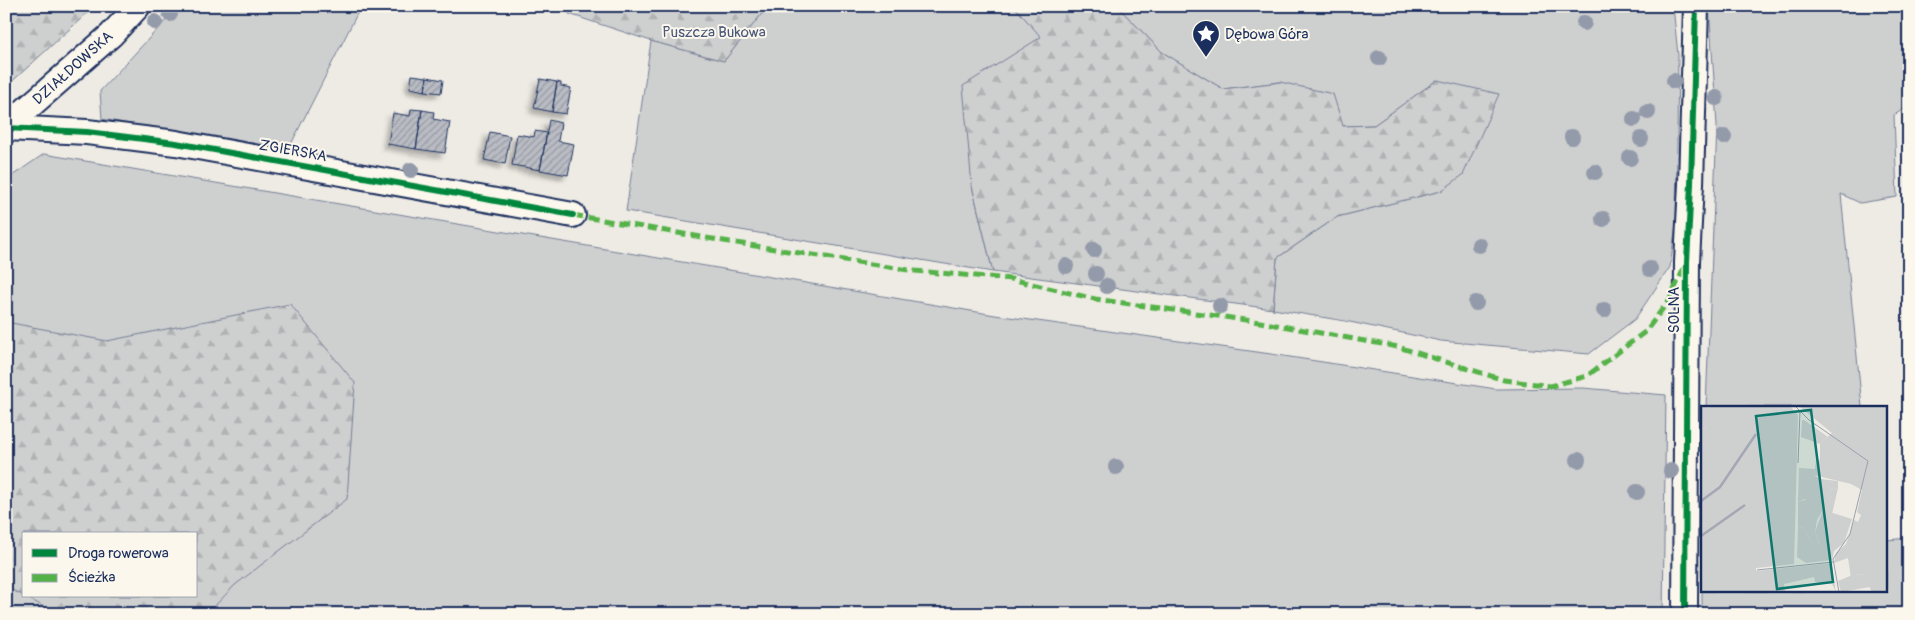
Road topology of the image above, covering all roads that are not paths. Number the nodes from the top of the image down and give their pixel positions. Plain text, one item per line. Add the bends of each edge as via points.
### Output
1 (138, 6) edge
2 (1696, 6) edge
3 (6, 127) edge
4 (573, 215) dead end
5 (1685, 614) edge

1 - 3 street, DZIAŁDOWSKA via 111,35
2 - 5 street, SOLNA via 1687,262
3 - 4 street, ZGIERSKA via 176,142

